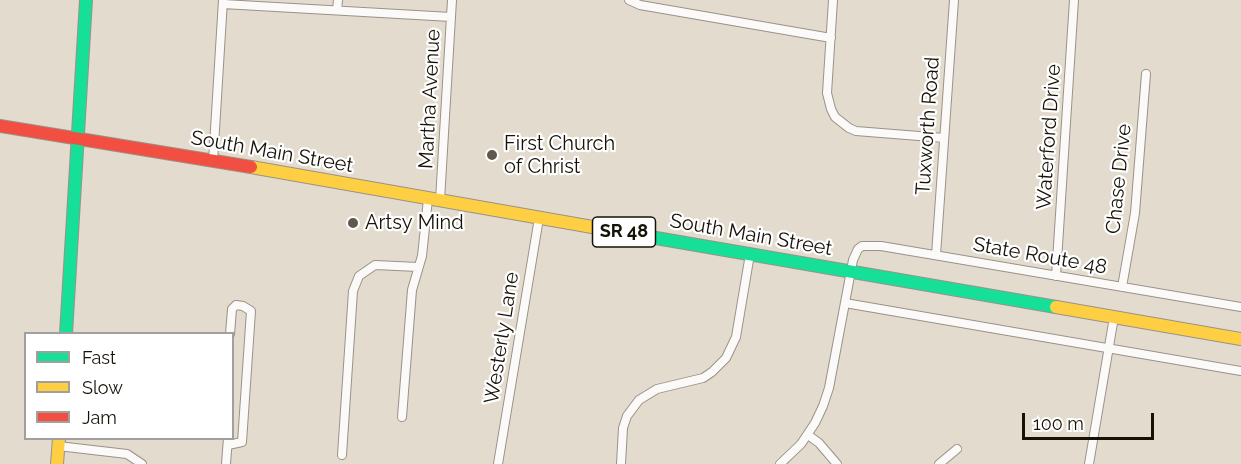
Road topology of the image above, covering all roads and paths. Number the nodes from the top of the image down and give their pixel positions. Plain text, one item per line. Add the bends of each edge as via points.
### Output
1 (86, 0) edge
2 (338, 0) edge
3 (453, 0) edge
4 (629, 0) edge
5 (833, 0) edge
6 (954, 0) edge
7 (1074, 0) edge
8 (223, 2) edge
9 (337, 10) junction
10 (452, 17) junction
11 (831, 38) junction
12 (1146, 74) dead end
13 (0, 126) edge
14 (78, 138) junction
15 (944, 138) junction
16 (213, 162) junction
17 (434, 199) junction
18 (539, 218) junction
19 (750, 254) junction
20 (936, 255) junction
21 (418, 267) junction
22 (851, 272) junction
23 (1056, 276) junction
24 (1122, 287) junction
25 (844, 303) junction
26 (1241, 307) edge
27 (1114, 317) junction
28 (66, 332) edge
29 (230, 332) edge
30 (1241, 339) edge
31 (1109, 348) junction
32 (1241, 371) edge
33 (402, 417) dead end
34 (808, 435) junction
35 (59, 442) edge
36 (228, 442) edge
37 (957, 449) dead end
38 (342, 455) dead end
39 (57, 464) edge
40 (142, 464) edge
41 (226, 464) edge
42 (498, 464) edge
43 (621, 464) edge
44 (780, 464) edge
45 (837, 464) edge
46 (939, 464) edge
47 (1089, 464) edge

1 - 14 main road
2 - 9 street
3 - 10 street, Martha Avenue
4 - 11 street
5 - 11 street
6 - 15 street, Tuxworth Road
7 - 23 street, Waterford Drive
8 - 9 street
8 - 16 street
9 - 10 street
10 - 17 street, Martha Avenue
11 - 15 street via 827,93 831,109 841,123 864,132
12 - 24 street, Chase Drive via 1135,213
13 - 14 main road, SR 48
14 - 16 main road, South Main Street / SR 48
14 - 28 main road
15 - 20 street, Tuxworth Road
16 - 17 main road, South Main Street / SR 48
17 - 18 main road, South Main Street / SR 48
17 - 21 street, Martha Avenue
18 - 19 main road, South Main Street / SR 48
18 - 42 street, Westerly Lane
19 - 22 main road, South Main Street / SR 48
19 - 43 street via 736,337 726,358 703,378 657,389 639,400 623,428
20 - 22 street, State Route 48 via 867,245 855,254
20 - 23 street, State Route 48
21 - 33 street, Martha Avenue via 412,290
21 - 38 street via 375,265 359,276 353,291
22 - 25 street, State Route 48
22 - 27 main road, South Main Street / SR 48
23 - 24 street, State Route 48
24 - 26 street, State Route 48
25 - 31 street
25 - 34 street, State Route 48 via 829,388
27 - 30 main road, South Main Street / SR 48
27 - 31 street
29 - 36 street via 232,309 236,305 251,311 242,442
31 - 32 street
31 - 47 street
34 - 44 street, State Route 48
34 - 45 street
35 - 39 main road
35 - 40 street via 127,454
36 - 41 street
37 - 46 street

